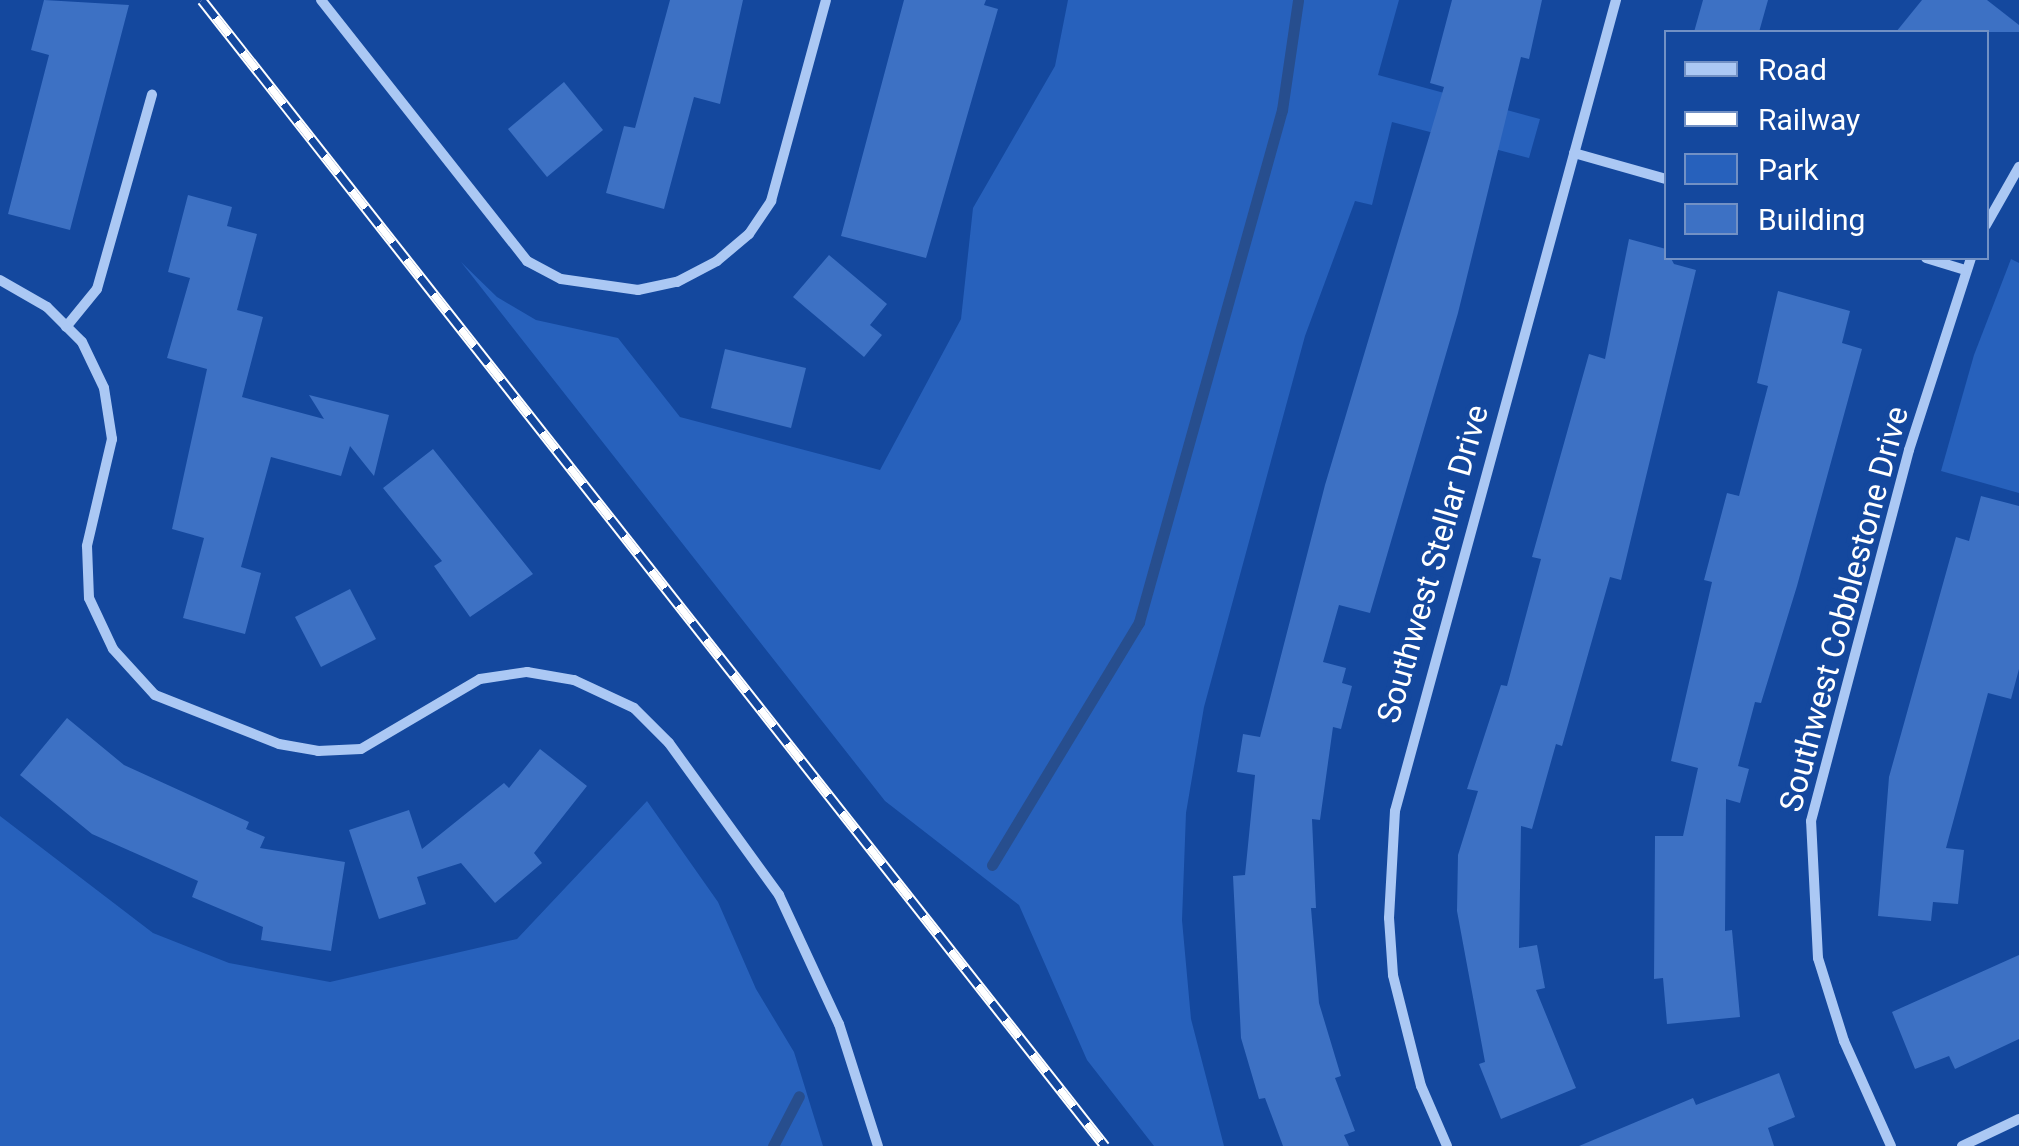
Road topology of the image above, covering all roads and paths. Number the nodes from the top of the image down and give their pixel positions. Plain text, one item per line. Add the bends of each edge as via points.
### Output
1 (321, 0) edge
2 (826, 0) edge
3 (1616, 0) edge
4 (152, 96) dead end
5 (1574, 153) junction
6 (2019, 167) edge
7 (1664, 178) edge
8 (1989, 220) edge
9 (1932, 260) edge
10 (1970, 260) edge
11 (1965, 270) junction
12 (0, 280) edge
13 (66, 326) junction
14 (2019, 1119) edge
15 (878, 1146) edge
16 (1446, 1146) edge
17 (1891, 1146) edge
18 (1962, 1146) edge

1 - 2 street via 527,261 561,279 638,290 677,282 717,261 749,234 771,201
3 - 5 street, Southwest Stellar Drive
4 - 13 street via 98,289
5 - 7 street
5 - 16 street, Southwest Stellar Drive via 1395,811 1388,918 1393,975 1421,1086
6 - 8 street
9 - 11 street
10 - 11 street, Southwest Cobblestone Drive
11 - 17 street, Southwest Cobblestone Drive via 1899,487 1812,821 1818,958 1844,1041
12 - 13 street
13 - 15 street via 82,342 104,388 112,439 88,546 89,598 113,649 155,695 279,744 318,752 361,748 480,678 527,672 574,680 634,708 669,743 778,895 839,1024
14 - 18 street

